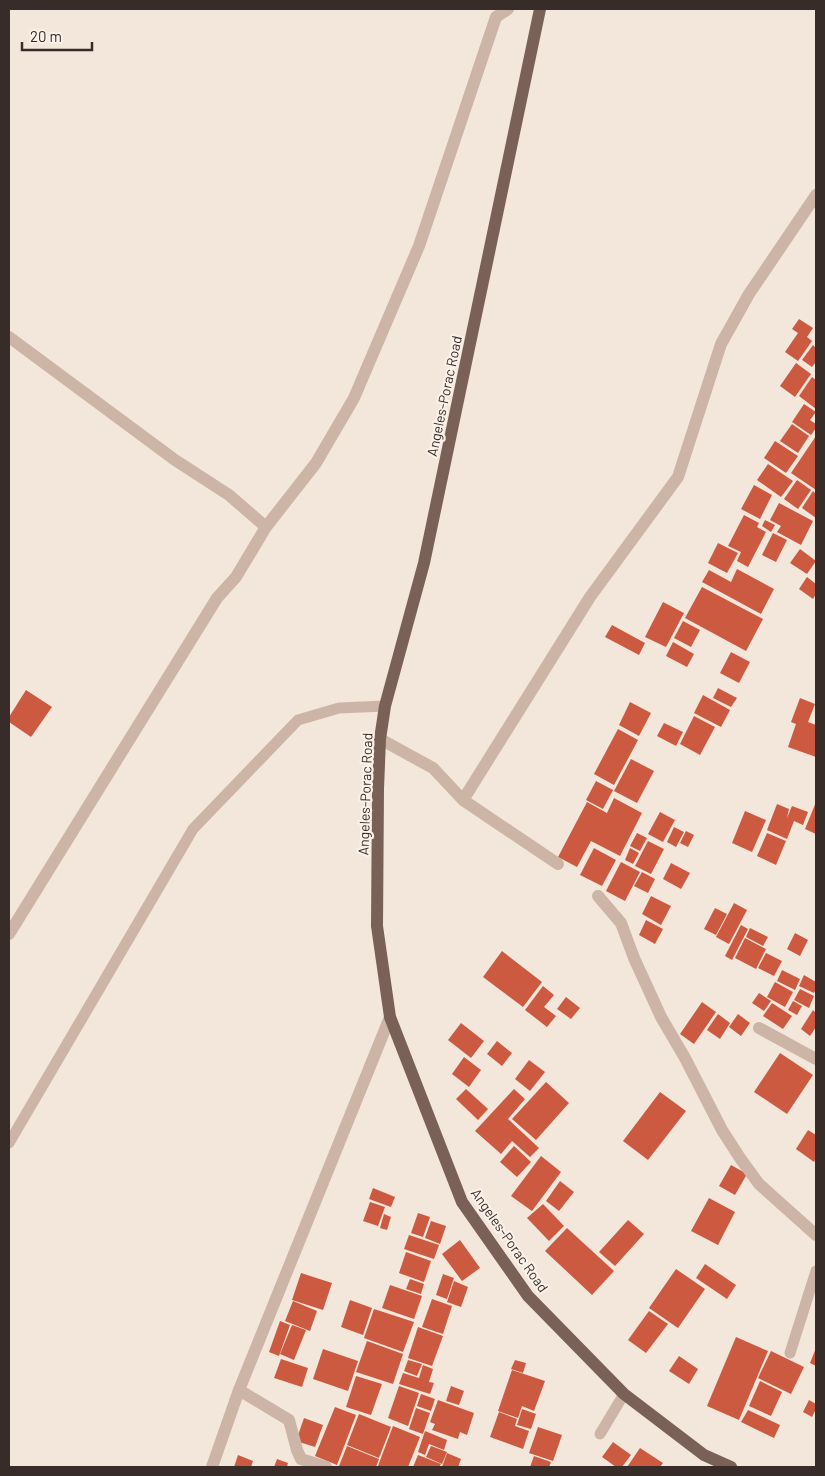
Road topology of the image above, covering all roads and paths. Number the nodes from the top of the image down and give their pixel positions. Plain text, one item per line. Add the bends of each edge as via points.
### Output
1 (508, 9) edge
2 (540, 9) edge
3 (816, 195) edge
4 (9, 337) edge
5 (266, 527) junction
6 (385, 706) junction
7 (380, 739) junction
8 (463, 800) junction
9 (558, 864) dead end
10 (598, 896) dead end
11 (9, 934) edge
12 (390, 1017) junction
13 (758, 1028) dead end
14 (816, 1058) edge
15 (9, 1143) edge
16 (816, 1235) edge
17 (816, 1271) edge
18 (790, 1353) dead end
19 (240, 1390) junction
20 (624, 1394) junction
21 (600, 1434) dead end
22 (212, 1467) edge
23 (326, 1467) edge
24 (731, 1467) edge

1 - 5 street via 496,17 418,246 354,398 316,463
2 - 6 main road, Angeles-Porac Road via 424,563
3 - 8 street via 749,294 721,344 678,477 590,597
4 - 5 street via 175,460 229,495
5 - 11 street via 236,577 217,598
6 - 7 main road, Angeles-Porac Road
6 - 15 lane via 339,708 298,720 193,829
7 - 8 street via 433,768
7 - 12 main road, Angeles-Porac Road via 377,926
8 - 9 street
10 - 16 street via 621,923 661,1017 740,1158 759,1184
12 - 19 street
12 - 20 main road, Angeles-Porac Road via 462,1202 528,1296
13 - 14 street
17 - 18 lane
19 - 22 street
19 - 23 street via 289,1420 302,1459
20 - 21 lane
20 - 24 main road, Angeles-Porac Road via 704,1454

